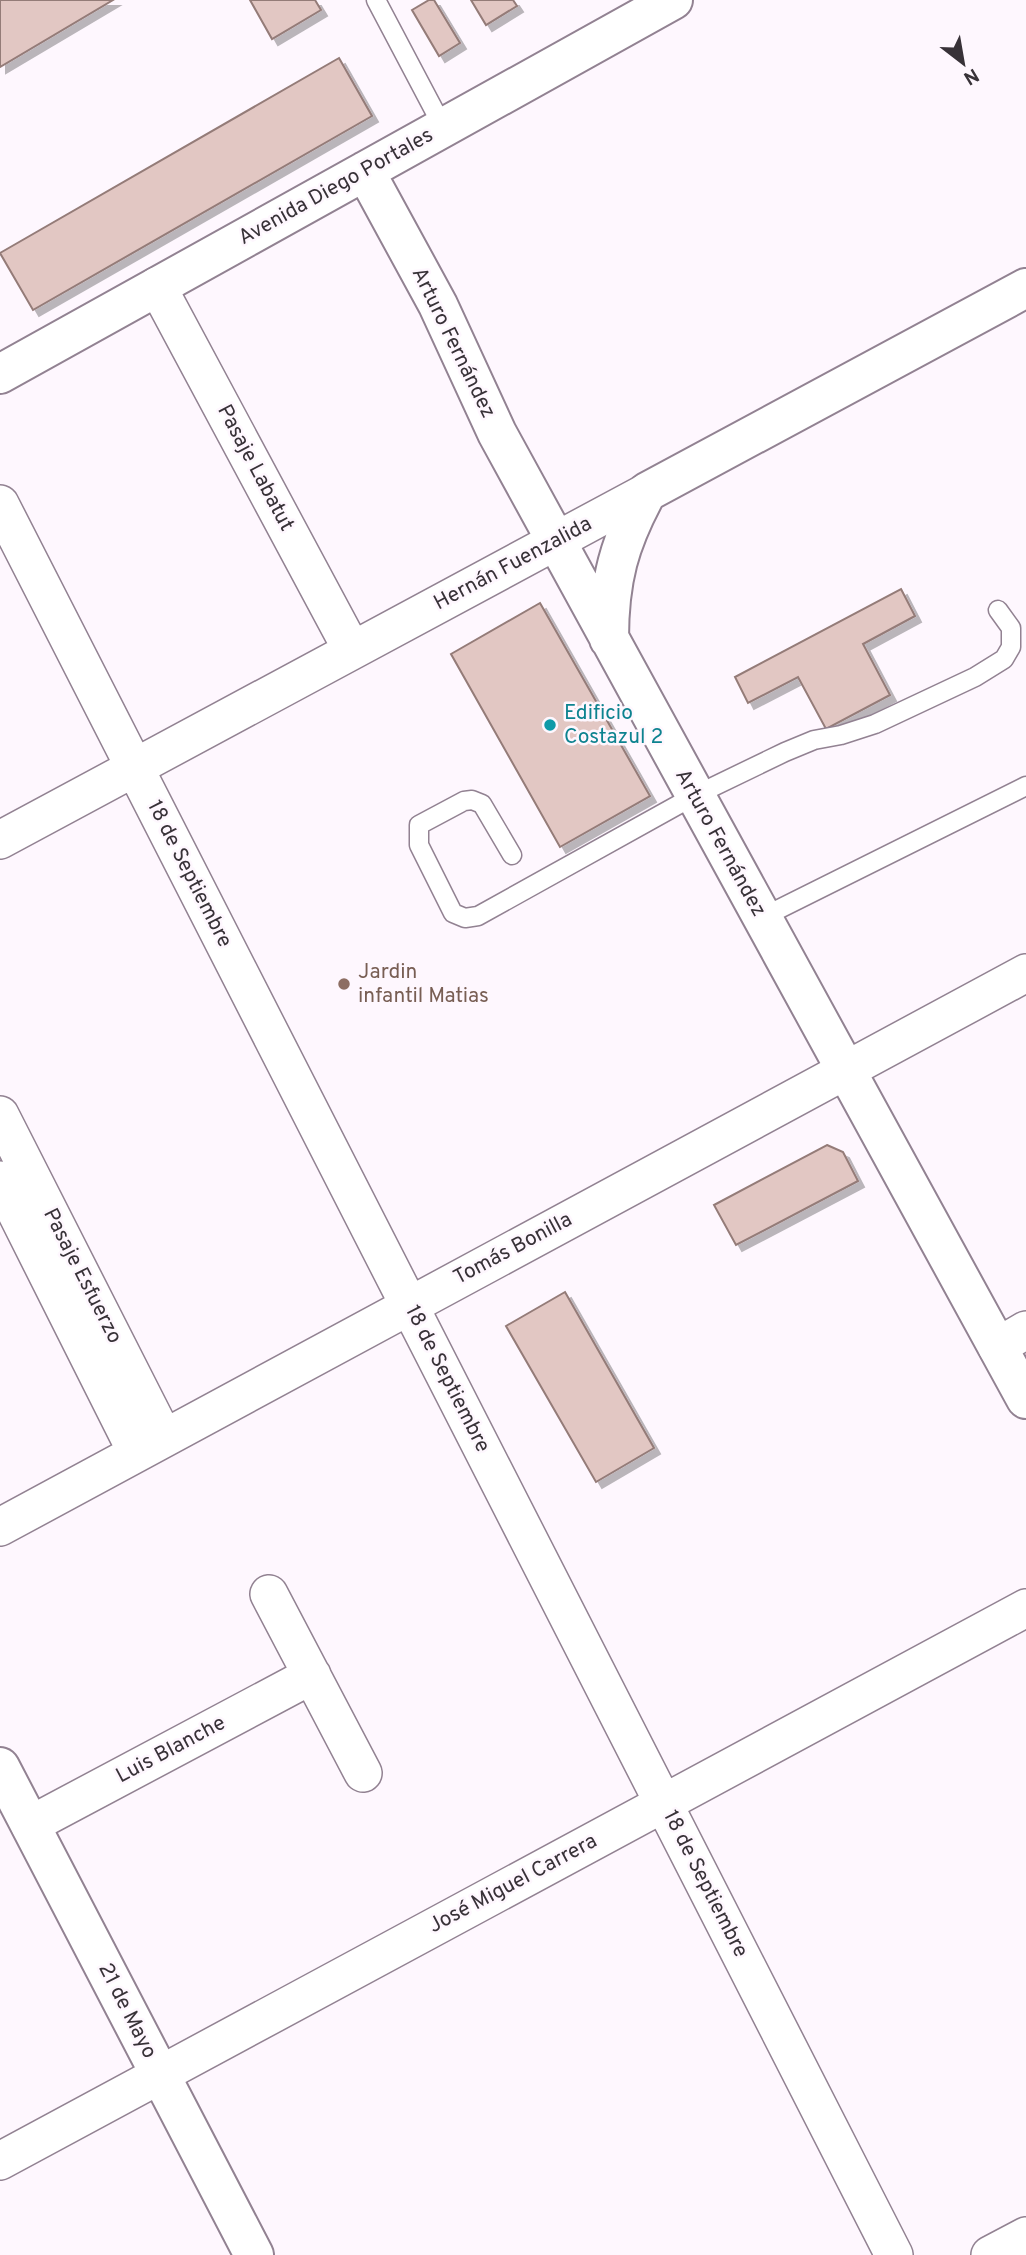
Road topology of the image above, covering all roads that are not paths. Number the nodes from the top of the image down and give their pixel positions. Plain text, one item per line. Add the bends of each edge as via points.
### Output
1 (376, 0) edge
2 (673, 0) edge
3 (443, 127) junction
4 (365, 171) junction
5 (157, 286) junction
6 (1026, 288) edge
7 (0, 374) edge
8 (647, 492) junction
9 (0, 504) edge
10 (556, 541) junction
11 (998, 610) dead end
12 (609, 639) junction
13 (352, 650) junction
14 (134, 767) junction
15 (1026, 786) edge
16 (694, 796) junction
17 (0, 840) edge
18 (512, 855) dead end
19 (761, 918) junction
20 (1026, 973) edge
21 (845, 1070) junction
22 (0, 1115) edge
23 (0, 1180) edge
24 (410, 1305) junction
25 (1012, 1338) edge
26 (1026, 1399) edge
27 (151, 1446) junction
28 (0, 1527) edge
29 (269, 1594) dead end
30 (1026, 1608) edge
31 (312, 1675) junction
32 (0, 1767) edge
33 (363, 1773) dead end
34 (664, 1803) junction
35 (30, 1825) junction
36 (160, 2075) junction
37 (0, 2161) edge
38 (1026, 2236) edge
39 (254, 2255) edge
40 (894, 2255) edge
41 (990, 2255) edge

1 - 3 lane
2 - 3 street, Avenida Diego Portales
3 - 4 street, Avenida Diego Portales
4 - 5 street, Avenida Diego Portales
4 - 10 street, Arturo Fernández
5 - 7 street, Avenida Diego Portales
5 - 13 street, Pasaje Labatut
6 - 8 street, Hernán Fuenzalida
8 - 10 street, Hernán Fuenzalida
8 - 12 street via 618,556
9 - 14 street, 18 de Septiembre
10 - 12 street, Arturo Fernández
10 - 13 street, Hernán Fuenzalida
11 - 16 lane via 1011,628 1011,647 1004,659 975,677 875,724 785,752
12 - 16 street, Arturo Fernández
13 - 14 street, Hernán Fuenzalida
14 - 17 street, Hernán Fuenzalida
14 - 24 street, 18 de Septiembre
15 - 19 lane
16 - 18 lane via 478,916 465,918 453,913 419,845 419,825 472,800 482,804
16 - 19 street, Arturo Fernández
19 - 21 street, Arturo Fernández
20 - 21 street, Tomás Bonilla
21 - 24 street, Tomás Bonilla
21 - 25 street, Arturo Fernández
22 - 27 street, Pasaje Esfuerzo
23 - 27 street, Pasaje Esfuerzo
24 - 27 street, Tomás Bonilla
24 - 34 street, 18 de Septiembre
25 - 26 street, Arturo Fernández
27 - 28 street, Tomás Bonilla
29 - 31 street
30 - 34 street, José Miguel Carrera
31 - 33 street
31 - 35 street, Luis Blanche
32 - 35 street, 21 de Mayo
34 - 36 street, José Miguel Carrera
34 - 40 street, 18 de Septiembre
35 - 36 street, 21 de Mayo
36 - 37 street, José Miguel Carrera
36 - 39 street, 21 de Mayo
38 - 41 street

